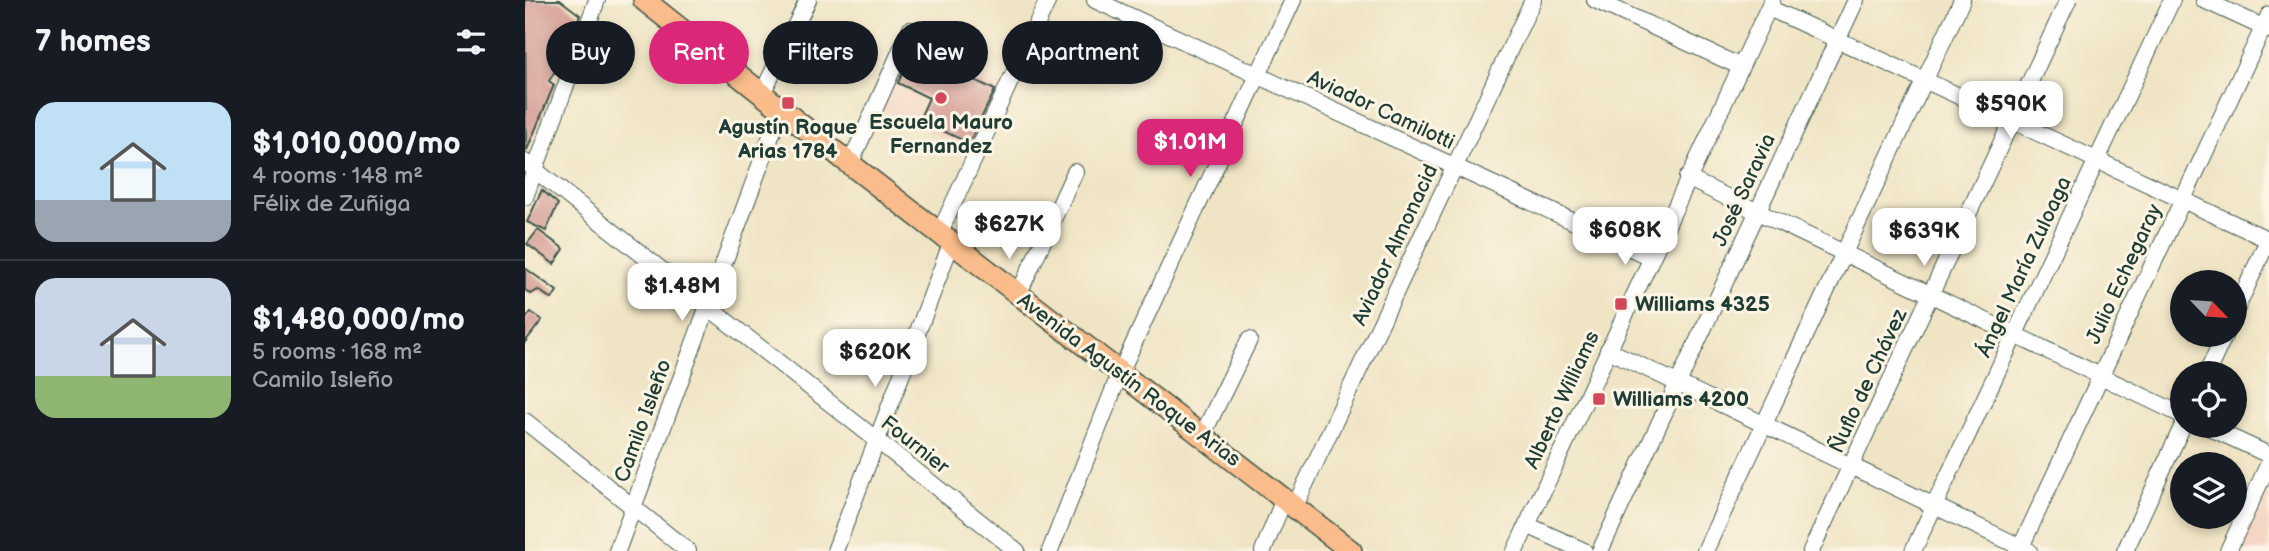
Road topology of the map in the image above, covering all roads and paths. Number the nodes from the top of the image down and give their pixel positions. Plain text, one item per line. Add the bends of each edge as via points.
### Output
1 (597, 0) edge
2 (644, 0) edge
3 (808, 0) edge
4 (1048, 0) edge
5 (1095, 0) edge
6 (1293, 0) edge
7 (1533, 0) edge
8 (1595, 0) edge
9 (1856, 0) edge
10 (1962, 0) edge
11 (2068, 0) edge
12 (2172, 0) edge
13 (2204, 0) edge
14 (1771, 4) edge
15 (2267, 24) edge
16 (1838, 40) junction
17 (1739, 66) junction
18 (892, 70) edge
19 (1258, 75) junction
20 (1925, 80) junction
21 (762, 94) junction
22 (781, 109) junction
23 (2014, 121) junction
24 (2097, 160) junction
25 (850, 164) junction
26 (530, 166) edge
27 (1455, 168) junction
28 (1075, 172) dead end
29 (1686, 178) junction
30 (525, 197) edge
31 (2181, 200) junction
32 (1757, 212) junction
33 (946, 236) junction
34 (2269, 239) edge
35 (1845, 254) junction
36 (1650, 257) junction
37 (2247, 286) edge
38 (1018, 295) junction
39 (1931, 296) junction
40 (707, 307) junction
41 (2016, 335) junction
42 (1249, 341) dead end
43 (1608, 350) junction
44 (1120, 373) junction
45 (2100, 375) junction
46 (1678, 383) junction
47 (2170, 409) edge
48 (525, 421) edge
49 (1764, 426) junction
50 (1202, 436) junction
51 (2177, 438) edge
52 (2231, 438) edge
53 (874, 440) junction
54 (2269, 456) edge
55 (2269, 463) edge
56 (1851, 467) junction
57 (1289, 503) junction
58 (1934, 506) junction
59 (633, 509) junction
60 (1527, 525) junction
61 (2023, 550) edge
62 (617, 551) edge
63 (688, 551) edge
64 (835, 551) edge
65 (1017, 551) edge
66 (1050, 551) edge
67 (1263, 551) edge
68 (1350, 551) edge
69 (1515, 551) edge
70 (1584, 551) edge
71 (1600, 551) edge
72 (1705, 551) edge
73 (1811, 551) edge
74 (1913, 551) edge
75 (2125, 551) edge
76 (2228, 551) edge

1 - 26 street
2 - 21 main road, Avenida Agustín Roque Arias
3 - 21 street
4 - 33 street
5 - 19 street, Aviador Camilotti
6 - 19 street
7 - 27 street, Aviador Almonacid
8 - 17 street
9 - 16 street, José Saravia
10 - 20 street
11 - 23 street, Ñuflo de Chávez
12 - 24 street, Ángel María Zuloaga
13 - 15 street
14 - 16 street
14 - 17 street, Alberto Williams
15 - 31 street, Julio Echegaray
16 - 20 street
16 - 32 street, José Saravia
17 - 29 street, Alberto Williams
18 - 25 street
19 - 27 street, Aviador Camilotti
19 - 44 street
20 - 23 street
20 - 35 street
21 - 22 main road, Avenida Agustín Roque Arias
22 - 25 main road, Avenida Agustín Roque Arias
22 - 40 street, Camilo Isleño
23 - 24 street
23 - 39 street, Ñuflo de Chávez
24 - 31 street
24 - 41 street, Ángel María Zuloaga
25 - 33 main road, Avenida Agustín Roque Arias
26 - 30 street
26 - 40 street, Fournier
27 - 36 street, Aviador Camilotti
27 - 57 street, Aviador Almonacid
28 - 38 street
29 - 32 street
29 - 36 street, Alberto Williams
31 - 34 street
31 - 45 street, Julio Echegaray
32 - 35 street
32 - 46 street, José Saravia
33 - 38 main road, Avenida Agustín Roque Arias
33 - 53 street
34 - 37 street
35 - 39 street
35 - 49 street
36 - 43 street, Alberto Williams
38 - 44 main road, Avenida Agustín Roque Arias
39 - 41 street
39 - 56 street, Ñuflo de Chávez
40 - 53 street, Fournier
40 - 59 street, Camilo Isleño
41 - 45 street
41 - 58 street, Ángel María Zuloaga
42 - 50 street
43 - 46 street
43 - 60 street, Alberto Williams
44 - 50 main road, Avenida Agustín Roque Arias
44 - 66 street
45 - 47 street
45 - 61 street, Julio Echegaray
46 - 49 street
46 - 71 street, José Saravia
48 - 59 street
49 - 56 street
49 - 72 street
50 - 57 main road, Avenida Agustín Roque Arias
51 - 75 street
52 - 54 street
53 - 64 street
53 - 65 street, Fournier
55 - 76 street
56 - 58 street
56 - 73 street, Ñuflo de Chávez
57 - 67 street, Aviador Almonacid
57 - 68 main road, Avenida Agustín Roque Arias
58 - 61 street
58 - 74 street, Ángel María Zuloaga
59 - 62 street, Camilo Isleño
59 - 63 street
60 - 69 street, Alberto Williams
60 - 70 street

